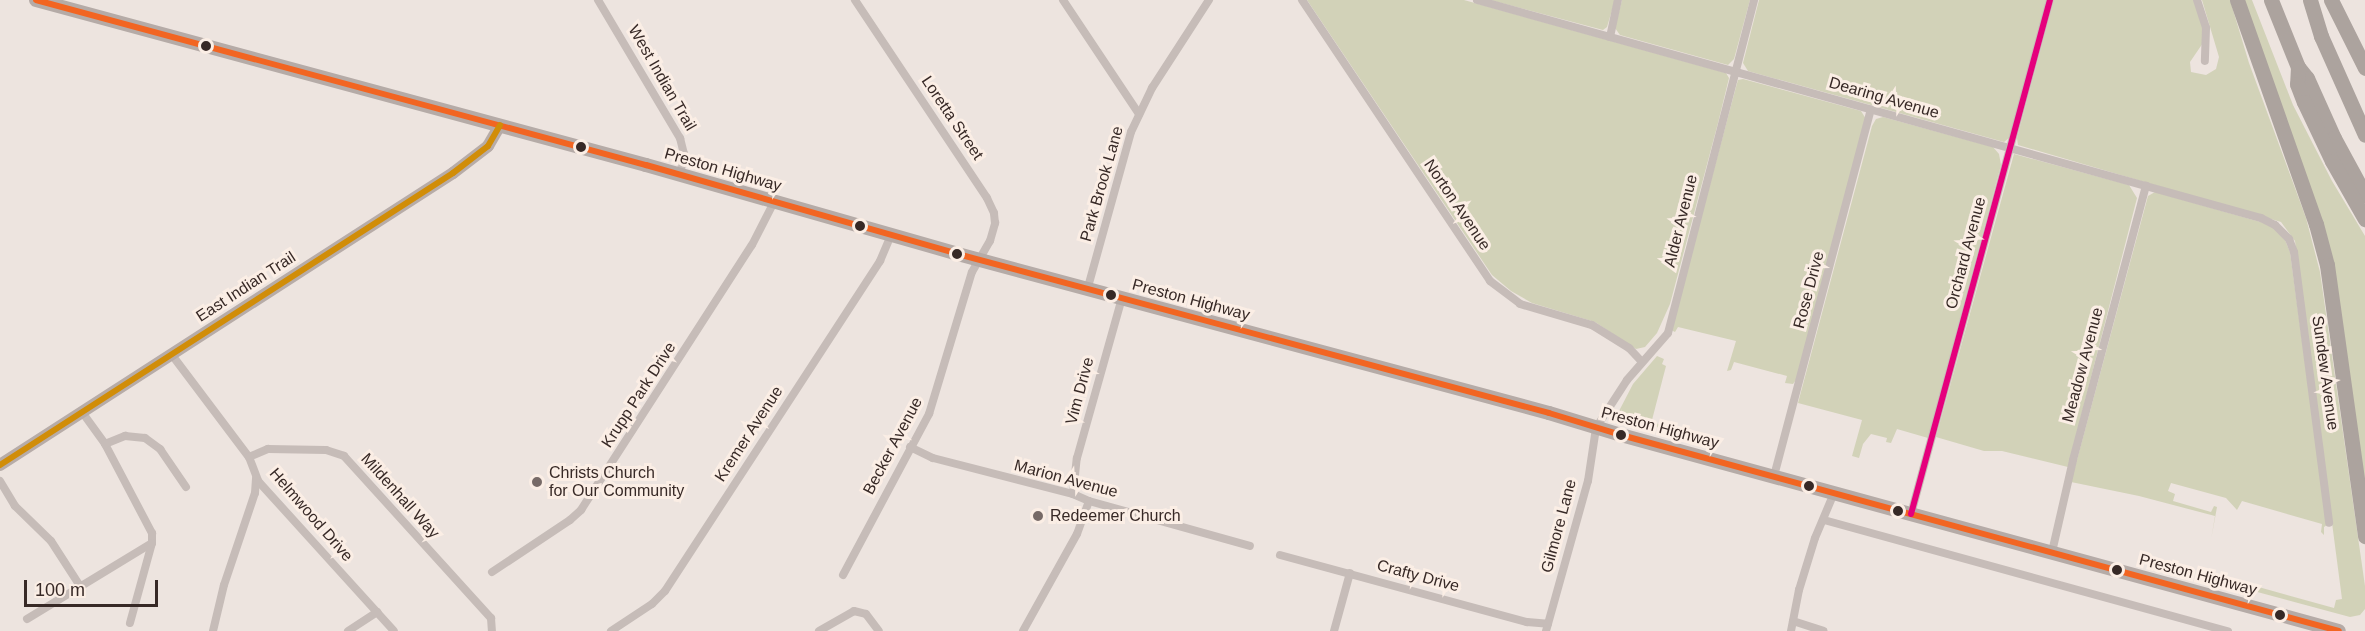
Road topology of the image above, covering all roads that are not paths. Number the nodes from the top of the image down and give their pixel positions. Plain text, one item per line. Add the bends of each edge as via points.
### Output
1 (36, 0) edge
2 (598, 0) edge
3 (855, 0) edge
4 (1063, 0) edge
5 (1209, 0) edge
6 (1302, 0) edge
7 (1477, 0) edge
8 (1618, 0) edge
9 (1754, 0) edge
10 (2050, 0) edge
11 (2197, 0) edge
12 (2237, 0) edge
13 (2271, 0) edge
14 (2310, 0) edge
15 (2331, 0) edge
16 (81, 6) edge
17 (1610, 37) junction
18 (2205, 61) dead end
19 (2298, 67) junction
20 (2365, 68) edge
21 (1735, 71) junction
22 (1871, 110) junction
23 (1139, 114) junction
24 (500, 125) junction
25 (2365, 135) edge
26 (2009, 148) junction
27 (680, 175) junction
28 (2145, 186) junction
29 (2365, 195) edge
30 (774, 201) junction
31 (2365, 219) edge
32 (2281, 229) joint
33 (891, 235) junction
34 (980, 258) junction
35 (1088, 287) junction
36 (1122, 298) junction
37 (172, 354) junction
38 (1641, 362) junction
39 (82, 412) junction
40 (1596, 428) junction
41 (105, 444) junction
42 (910, 447) junction
43 (249, 457) junction
44 (0, 465) edge
45 (1774, 476) junction
46 (256, 478) junction
47 (0, 481) edge
48 (186, 487) dead end
49 (1834, 493) junction
50 (1073, 494) junction
51 (1089, 501) junction
52 (1911, 514) junction
53 (1824, 520) junction
54 (2329, 523) dead end
55 (2365, 536) edge
56 (152, 543) junction
57 (1250, 546) dead end
58 (2052, 552) junction
59 (1280, 555) dead end
60 (492, 572) dead end
61 (1350, 573) junction
62 (843, 575) dead end
63 (80, 586) junction
64 (377, 612) junction
65 (27, 619) dead end
66 (1793, 621) junction
67 (130, 623) dead end
68 (1547, 628) edge
69 (213, 631) edge
70 (348, 631) edge
71 (394, 631) edge
72 (492, 631) edge
73 (611, 631) edge
74 (819, 631) edge
75 (879, 631) edge
76 (1023, 631) edge
77 (1334, 631) edge
78 (1791, 631) edge
79 (1823, 631) edge
80 (2229, 631) edge
81 (2339, 631) edge

1 - 16 main road, Preston Highway
2 - 27 street, West Indian Trail via 680,138 684,154
3 - 34 street, Loretta Street via 992,206 994,228
4 - 23 street
5 - 23 street, Park Brook Lane
6 - 38 street, Norton Avenue via 1490,281 1520,304 1592,325 1629,348
7 - 17 street, Dearing Avenue
8 - 17 street
9 - 21 street, Alder Avenue
10 - 26 street, Orchard Avenue
11 - 18 street via 2206,28
12 - 55 highway via 2316,224 2326,265
13 - 19 highway
14 - 25 highway via 2321,36
15 - 20 highway
16 - 24 main road, Preston Highway
17 - 21 street, Dearing Avenue
19 - 29 highway
19 - 31 highway via 2297,84 2304,102
21 - 22 street, Dearing Avenue
21 - 38 street, Alder Avenue via 1668,333
22 - 26 street, Dearing Avenue
22 - 45 street, Rose Drive
23 - 35 street, Park Brook Lane
24 - 27 main road, Preston Highway
24 - 37 main road, East Indian Trail via 488,146 460,168
26 - 28 street, Dearing Avenue
26 - 52 street, Orchard Avenue
27 - 30 main road, Preston Highway
28 - 32 street, Dearing Avenue via 2261,218
28 - 58 street, Meadow Avenue
30 - 33 main road, Preston Highway
30 - 60 street, Krupp Park Drive via 752,245 586,504 570,520
32 - 54 street, Sundew Avenue via 2294,252
33 - 34 main road, Preston Highway
33 - 73 street, Kremer Avenue via 880,261 665,591
34 - 35 main road, Preston Highway
34 - 42 street, Becker Avenue via 972,272 935,398
35 - 36 main road, Preston Highway
36 - 40 main road, Preston Highway
36 - 50 street, Vim Drive via 1077,458
37 - 39 main road, East Indian Trail
37 - 43 street, Helmwood Drive
38 - 40 street, Alder Avenue
39 - 41 street
39 - 44 main road, East Indian Trail
40 - 45 main road, Preston Highway
40 - 68 street, Gilmore Lane via 1588,481
41 - 48 street via 125,436 145,438 160,449
41 - 56 street via 150,524
42 - 50 street, Marion Avenue via 933,458
42 - 62 street, Becker Avenue
43 - 46 street, Helmwood Drive
43 - 72 street, Mildenhall Way via 268,449 326,450 344,456 491,618
45 - 49 main road, Preston Highway
46 - 64 street, Helmwood Drive
46 - 69 street via 255,493
47 - 63 street via 15,506 51,541
49 - 52 main road, Preston Highway
49 - 53 street
50 - 51 street, Marion Avenue
51 - 57 street, Marion Avenue
51 - 76 street via 1077,534
52 - 58 main road, Preston Highway
53 - 66 street
53 - 80 street
56 - 63 street
56 - 67 street
58 - 81 main road, Preston Highway
59 - 61 street, Crafty Drive
61 - 68 street, Crafty Drive
61 - 77 street
63 - 65 street
64 - 70 street
64 - 71 street, Helmwood Drive
66 - 78 street
66 - 79 street
74 - 75 street via 850,612 866,614

